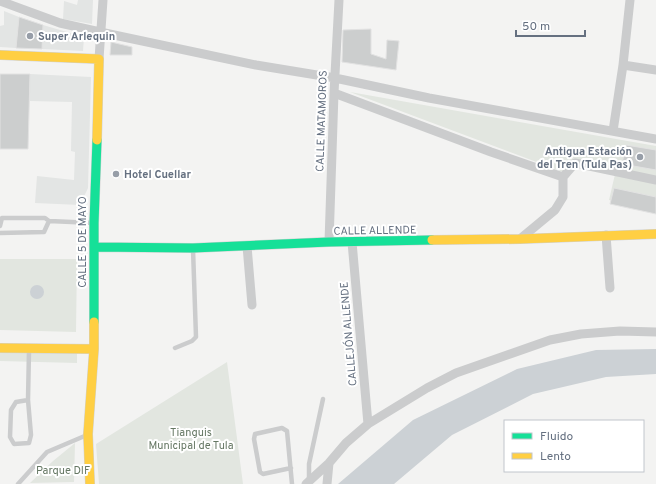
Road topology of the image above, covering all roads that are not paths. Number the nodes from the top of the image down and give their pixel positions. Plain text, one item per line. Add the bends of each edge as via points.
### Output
1 (103, 0) edge
2 (339, 0) edge
3 (630, 0) edge
4 (0, 1) edge
5 (100, 32) junction
6 (0, 55) edge
7 (99, 59) junction
8 (623, 65) junction
9 (656, 70) edge
10 (335, 78) junction
11 (334, 93) junction
12 (613, 131) junction
13 (656, 139) edge
14 (563, 177) junction
15 (656, 180) edge
16 (49, 221) junction
17 (94, 223) junction
18 (0, 226) edge
19 (0, 233) edge
20 (656, 234) edge
21 (606, 235) junction
22 (520, 239) junction
23 (329, 242) junction
24 (352, 242) junction
25 (248, 246) junction
26 (94, 247) junction
27 (193, 248) junction
28 (610, 288) dead end
29 (252, 305) dead end
30 (656, 332) edge
31 (0, 348) edge
32 (30, 348) junction
33 (175, 348) dead end
34 (94, 349) junction
35 (323, 399) dead end
36 (28, 400) junction
37 (368, 424) junction
38 (88, 434) junction
39 (329, 463) junction
40 (291, 468) junction
41 (308, 483) edge
42 (18, 484) edge
43 (90, 484) edge
44 (292, 484) edge
45 (326, 484) edge

1 - 5 street, CALLE 5 DE MAYO
2 - 10 street, CALLE MATAMOROS
3 - 8 street
4 - 5 street via 60,23
5 - 7 street, CALLE 5 DE MAYO
5 - 10 street via 256,65
6 - 7 main road
7 - 17 main road, CALLE 5 DE MAYO
8 - 9 street
8 - 12 street
10 - 11 street, CALLE MATAMOROS
10 - 12 street via 429,98
11 - 14 street
11 - 23 street, CALLE MATAMOROS
12 - 13 street
14 - 15 street via 575,163
14 - 22 street via 563,197 556,210
16 - 17 lane
16 - 18 lane via 45,218 2,218
16 - 19 lane via 44,232
17 - 26 main road, CALLE 5 DE MAYO
20 - 21 main road, CALLE ALLENDE
21 - 22 main road, CALLE ALLENDE
21 - 28 street
22 - 24 main road, CALLE ALLENDE
23 - 24 main road, CALLE ALLENDE
23 - 25 main road, CALLE ALLENDE
24 - 37 street, CALLEJÓN ALLENDE
25 - 27 main road, CALLE ALLENDE
25 - 29 street
26 - 27 main road, CALLE ALLENDE
26 - 34 main road, CALLE 5 DE MAYO
27 - 33 lane via 196,337
30 - 37 street via 620,331 550,340 456,373
31 - 32 main road
32 - 34 main road
32 - 36 lane
34 - 38 main road, CALLE 5 DE MAYO
35 - 41 lane via 309,464
36 - 36 lane via 31,435 29,443 14,444 10,437 11,410 16,402
37 - 39 street via 346,443
38 - 42 lane via 47,452
38 - 43 main road, CALLE 5 DE MAYO
39 - 41 street
39 - 45 street
40 - 40 lane via 287,431 282,428 255,434 260,472 264,474
40 - 44 lane

